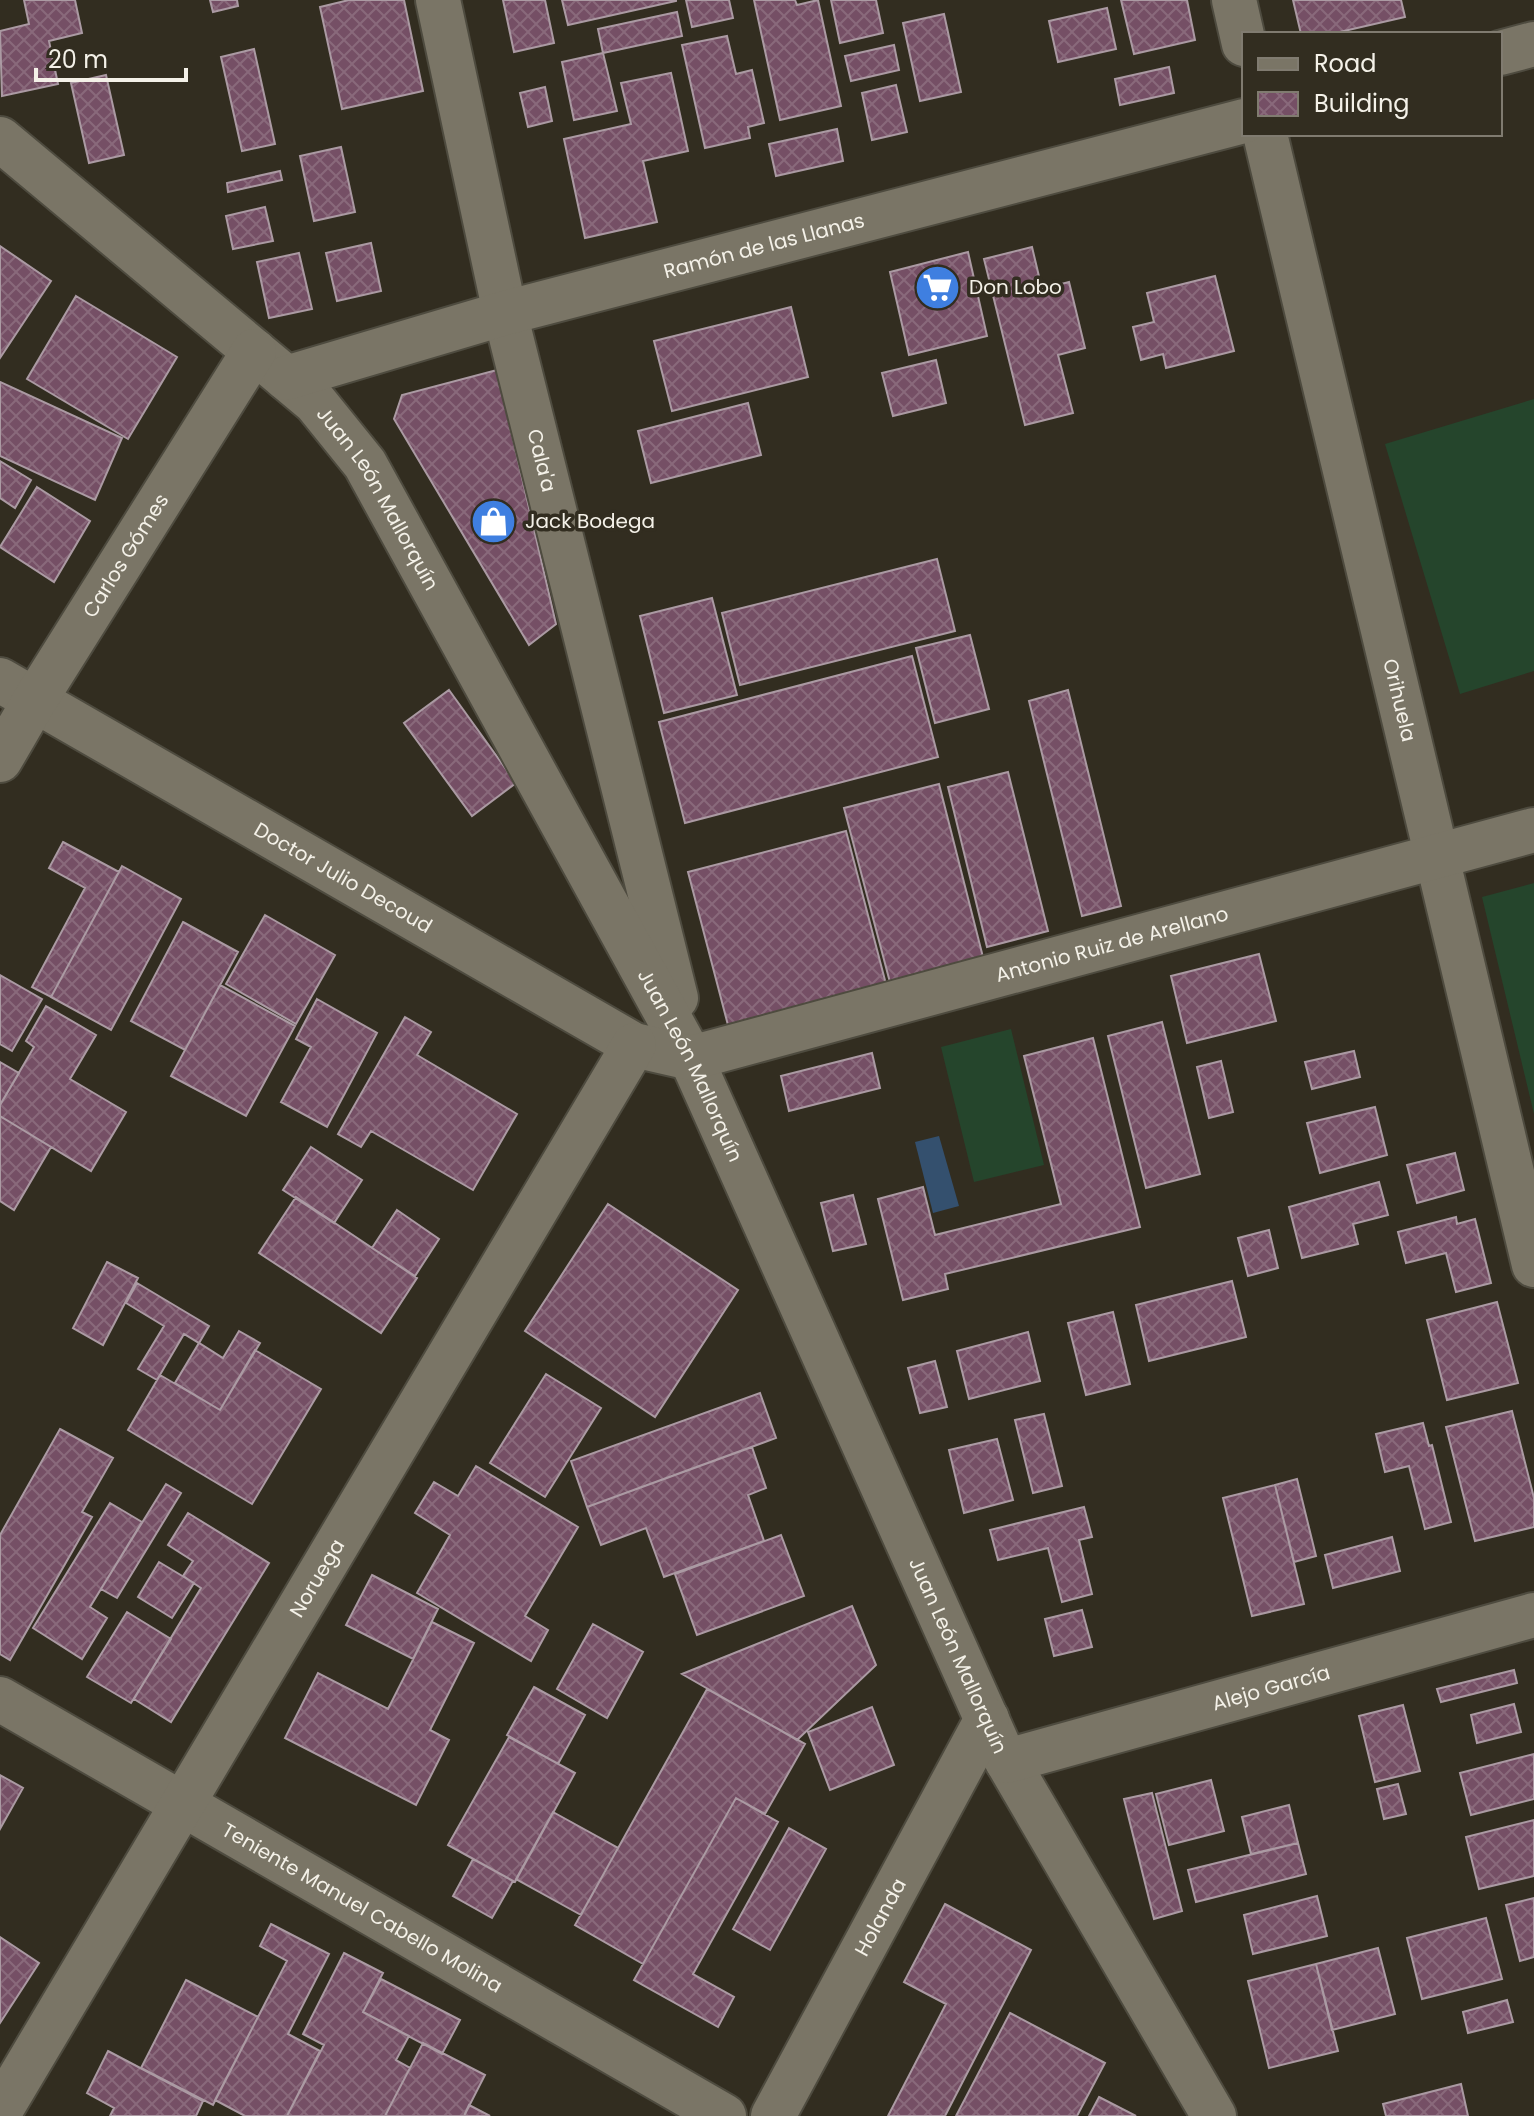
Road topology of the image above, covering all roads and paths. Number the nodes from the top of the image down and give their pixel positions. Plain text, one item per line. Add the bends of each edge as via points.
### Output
1 (438, 0) edge
2 (1234, 0) edge
3 (1242, 35) edge
4 (1534, 44) edge
5 (1502, 52) edge
6 (1242, 122) edge
7 (1265, 136) edge
8 (0, 139) edge
9 (505, 313) junction
10 (270, 365) junction
11 (17, 690) edge
12 (0, 760) edge
13 (1534, 830) edge
14 (1436, 856) junction
15 (634, 1045) junction
16 (691, 1058) junction
17 (1534, 1265) edge
18 (1534, 1615) edge
19 (0, 1699) edge
20 (987, 1719) junction
21 (1007, 1761) junction
22 (183, 1805) junction
23 (0, 2111) edge
24 (724, 2116) edge
25 (773, 2116) edge
26 (1214, 2116) edge

1 - 9 street, Cala'a
2 - 3 street
4 - 5 street
6 - 9 street, Ramón de las Llanas
7 - 14 street, Orihuela
8 - 10 street, Juan León Mallorquín
9 - 10 street, Ramón de las Llanas
9 - 16 street, Cala'a
10 - 11 street, Carlos Gómes
10 - 16 street, Juan León Mallorquín via 315,402 365,464
11 - 12 street, Carlos Gómes
11 - 15 street, Doctor Julio Decoud
13 - 14 street, Antonio Ruiz de Arellano
14 - 16 street, Antonio Ruiz de Arellano
14 - 17 street, Orihuela
15 - 16 street, Doctor Julio Decoud
15 - 22 street, Noruega
16 - 20 street, Juan León Mallorquín
18 - 21 street, Alejo García
19 - 22 street, Teniente Manuel Cabello Molina
20 - 21 street, Juan León Mallorquín
20 - 25 street, Holanda
21 - 26 street, Juan León Mallorquín
22 - 23 street, Noruega
22 - 24 street, Teniente Manuel Cabello Molina

